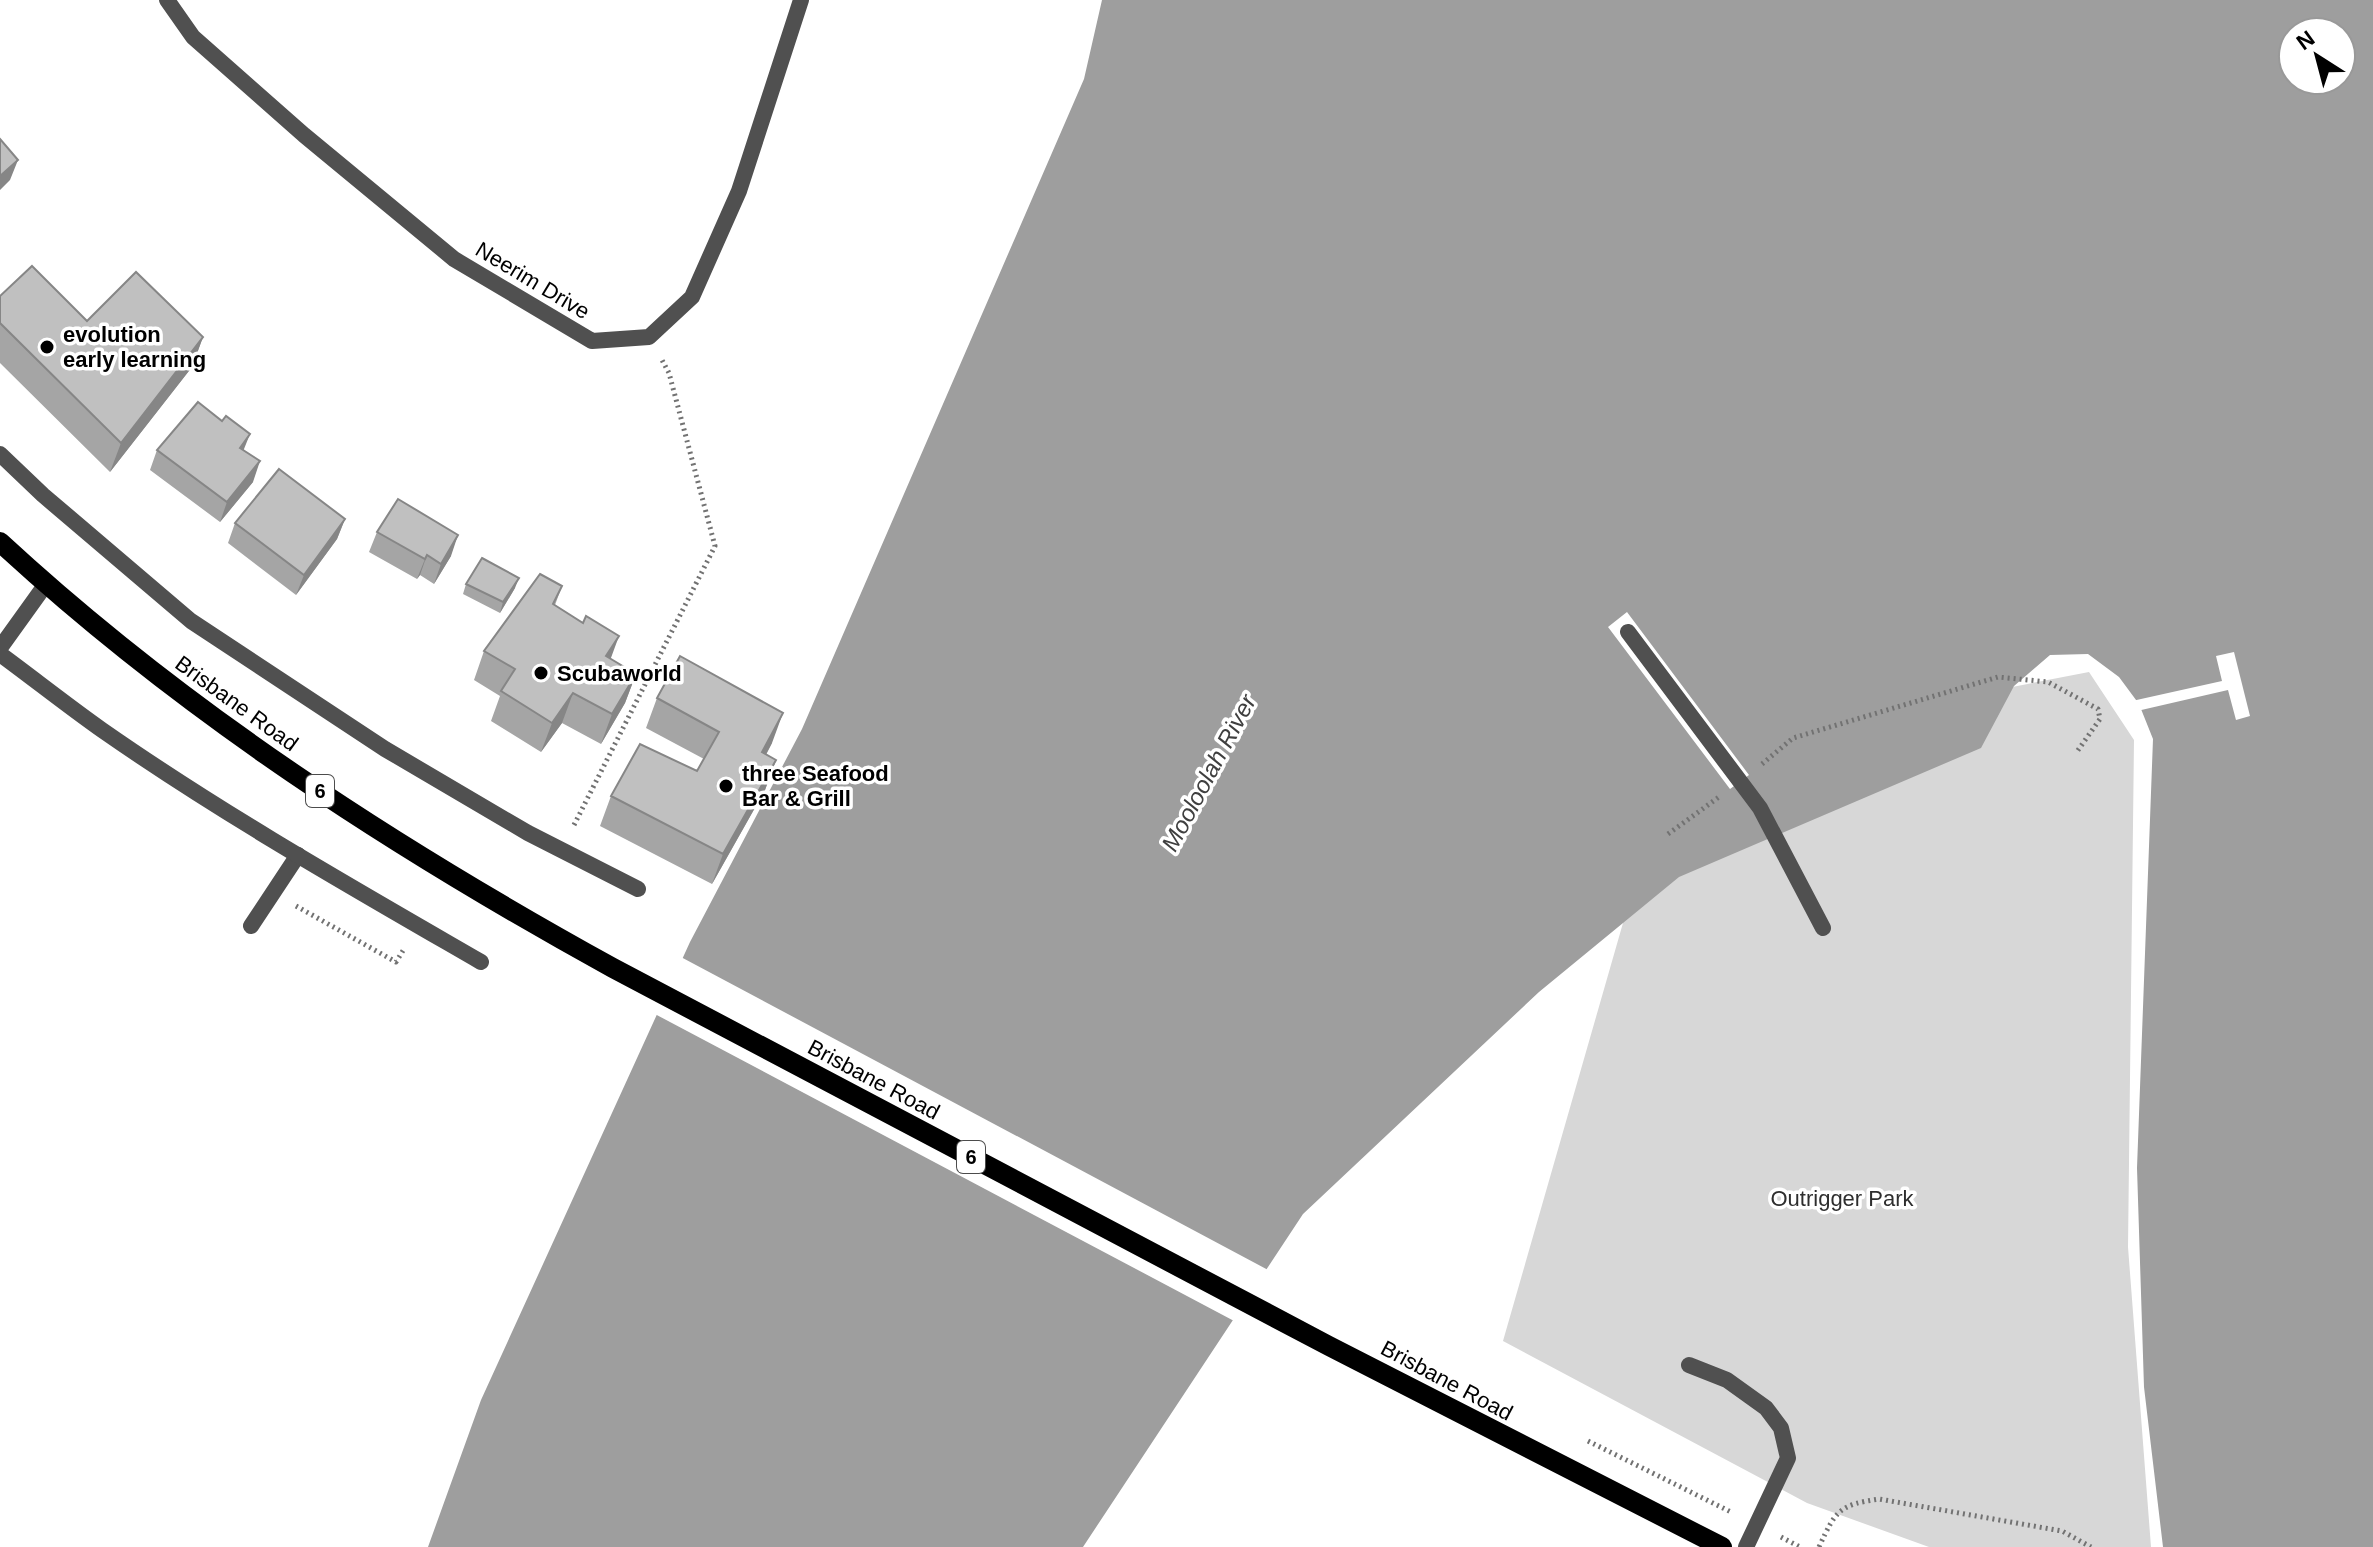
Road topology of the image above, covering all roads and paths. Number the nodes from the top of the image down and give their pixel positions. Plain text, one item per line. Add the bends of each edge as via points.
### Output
1 (167, 0) edge
2 (801, 0) edge
3 (649, 337) junction
4 (0, 454) edge
5 (0, 542) edge
6 (46, 584) junction
7 (1628, 632) dead end
8 (0, 651) edge
9 (2076, 753) dead end
10 (1760, 766) dead end
11 (1730, 789) dead end
12 (1668, 834) dead end
13 (562, 851) junction
14 (298, 855) junction
15 (638, 889) dead end
16 (251, 926) dead end
17 (1823, 928) dead end
18 (481, 962) dead end
19 (1689, 1365) dead end
20 (1722, 1547) edge
21 (1746, 1547) edge
22 (1819, 1547) edge
23 (2091, 1547) edge

1 - 3 street, Neerim Drive via 193,37 454,259 592,341
2 - 3 street via 739,191 692,297
3 - 13 path via 669,373 715,546
4 - 13 street, Brisbane Road via 191,621 385,749
5 - 6 main road, Brisbane Road / 6
6 - 8 street
6 - 20 main road, Brisbane Road / 6 via 193,703 356,816 496,904 1329,1346
7 - 17 street via 1760,808
8 - 14 street via 102,730
9 - 10 path via 2100,719 2098,709 2048,682 1998,677 1793,738
11 - 12 path
13 - 15 street, Brisbane Road
14 - 16 street
14 - 18 street
19 - 21 street via 1727,1380 1766,1408 1781,1428 1788,1458
22 - 23 path via 1836,1514 1852,1503 1879,1499 2062,1531

